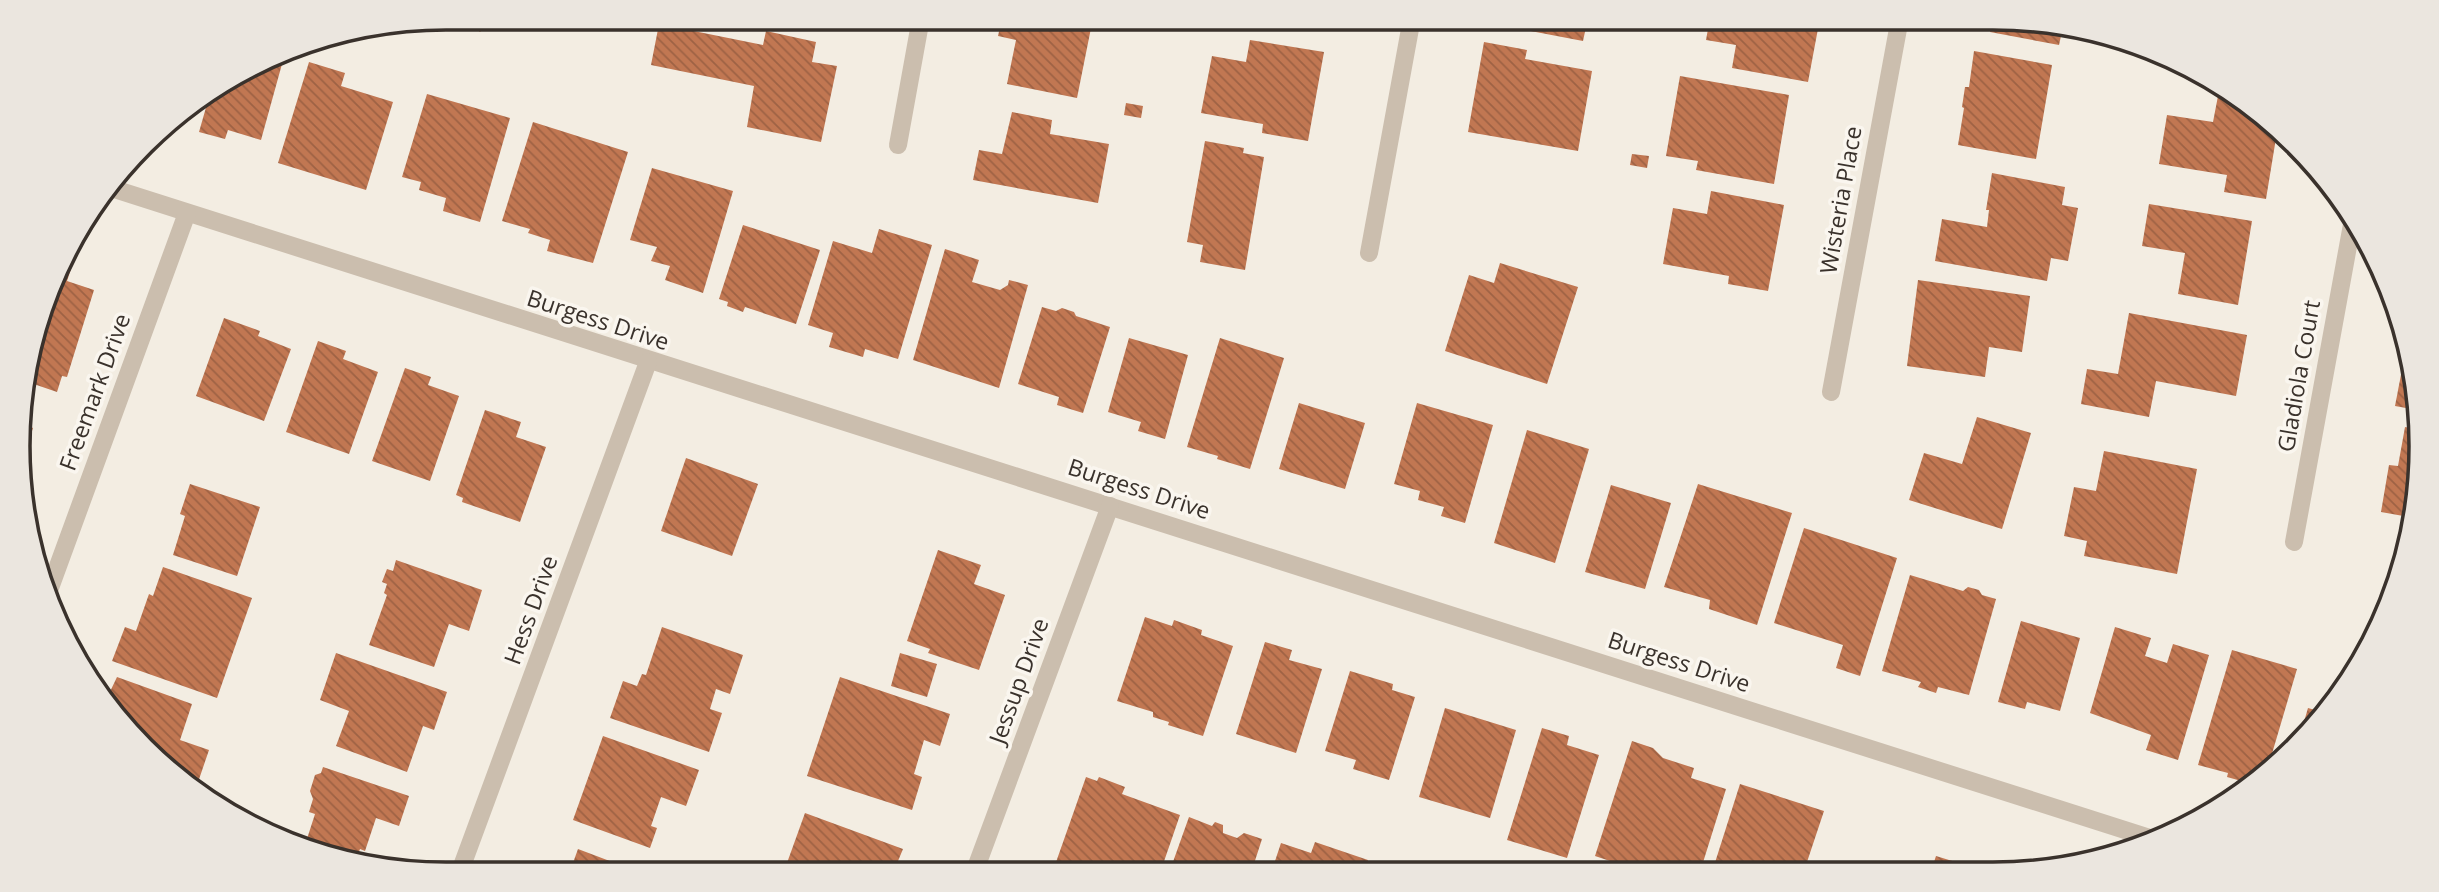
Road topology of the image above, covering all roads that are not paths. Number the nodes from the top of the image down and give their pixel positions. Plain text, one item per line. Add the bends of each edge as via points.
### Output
1 (919, 30) edge
2 (1410, 30) edge
3 (1898, 30) edge
4 (898, 145) dead end
5 (118, 190) edge
6 (187, 213) junction
7 (2350, 234) edge
8 (1369, 253) dead end
9 (648, 362) junction
10 (1831, 392) dead end
11 (1110, 506) junction
12 (2294, 542) dead end
13 (52, 581) edge
14 (2140, 835) edge
15 (463, 862) edge
16 (978, 862) edge

1 - 4 street
2 - 8 street
3 - 10 street, Wisteria Place
5 - 6 street, Burgess Drive
6 - 9 street, Burgess Drive
6 - 13 street, Freemark Drive
7 - 12 street, Gladiola Court
9 - 11 street, Burgess Drive
9 - 15 street, Hess Drive
11 - 14 street, Burgess Drive
11 - 16 street, Jessup Drive

